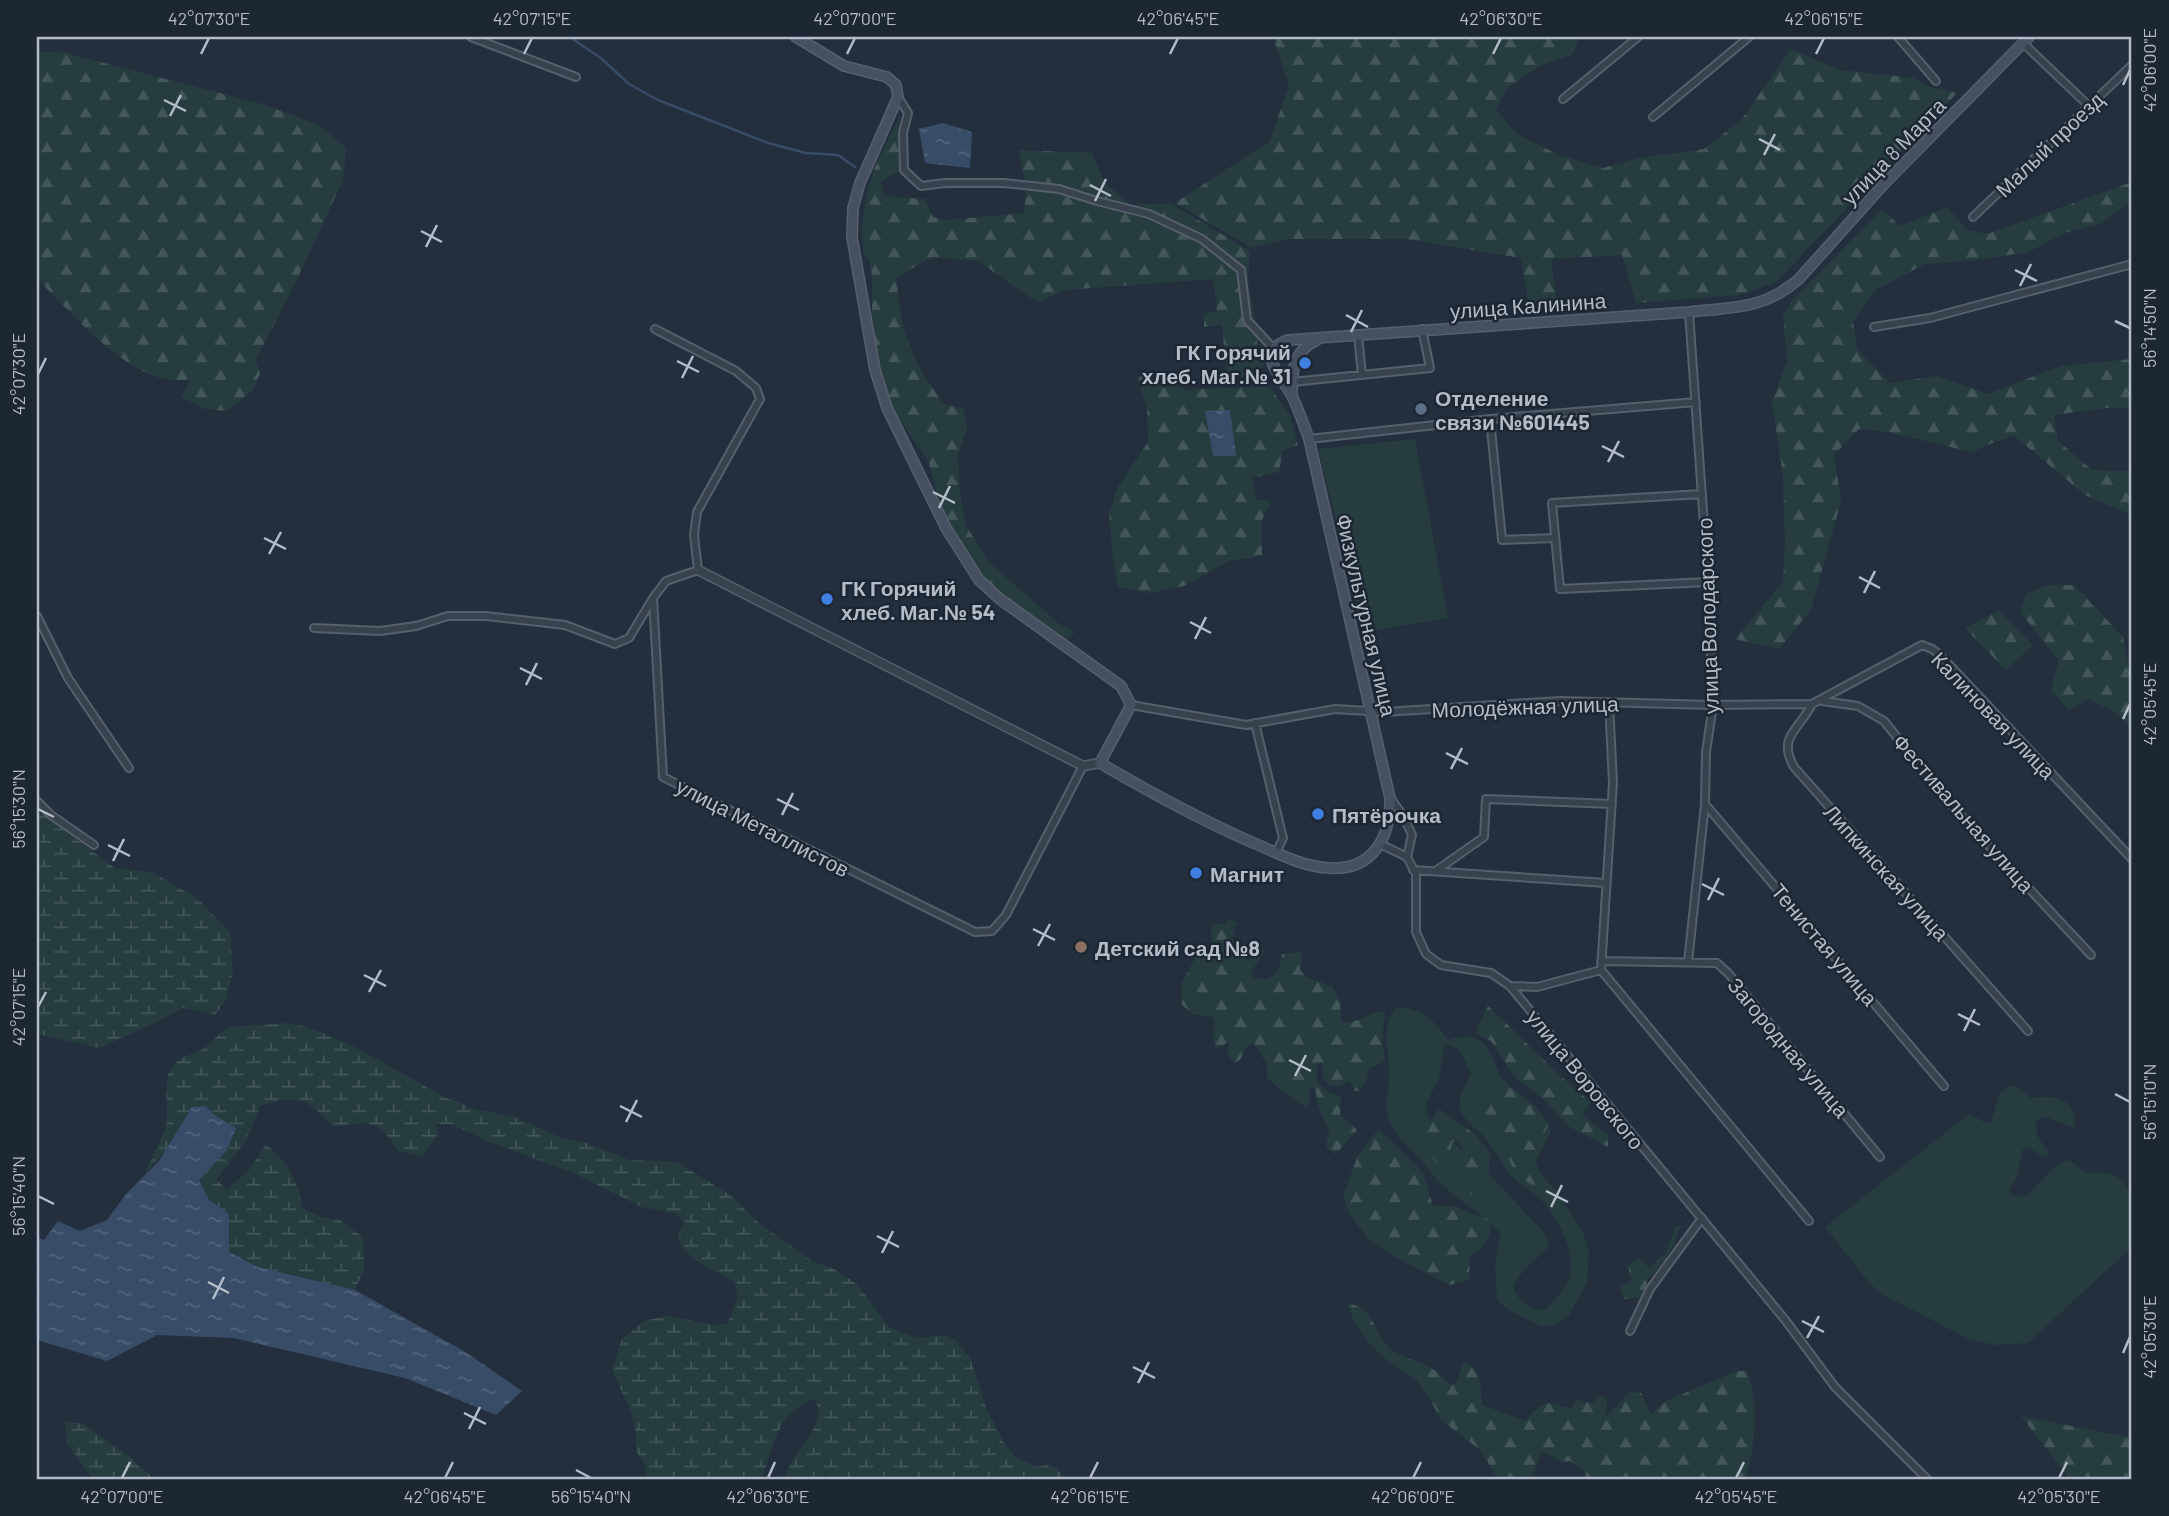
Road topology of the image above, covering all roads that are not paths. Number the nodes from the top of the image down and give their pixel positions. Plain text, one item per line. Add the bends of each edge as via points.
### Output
1 (471, 37) edge
2 (796, 37) edge
3 (1638, 37) edge
4 (1749, 37) edge
5 (1898, 37) edge
6 (2026, 40) edge
7 (2132, 65) edge
8 (2125, 71) junction
9 (576, 77) dead end
10 (2132, 79) edge
11 (1936, 81) dead end
12 (898, 97) junction
13 (1563, 99) dead end
14 (2089, 106) junction
15 (1653, 117) dead end
16 (1973, 217) dead end
17 (2132, 264) edge
18 (1785, 292) joint
19 (1689, 312) junction
20 (1874, 327) dead end
21 (655, 329) dead end
22 (1422, 329) junction
23 (1358, 335) junction
24 (1322, 338) junction
25 (1295, 340) junction
26 (1274, 349) junction
27 (1301, 350) junction
28 (1362, 375) junction
29 (1280, 379) junction
30 (1292, 382) junction
31 (1292, 394) junction
32 (1696, 402) junction
33 (1490, 419) junction
34 (1309, 439) junction
35 (1702, 494) junction
36 (1555, 538) junction
37 (698, 570) junction
38 (1708, 582) junction
39 (653, 598) junction
40 (37, 616) edge
41 (314, 628) dead end
42 (1820, 701) junction
43 (1609, 702) junction
44 (1812, 704) junction
45 (1131, 705) junction
46 (1713, 705) junction
47 (1370, 711) junction
48 (1255, 723) junction
49 (1100, 763) junction
50 (1083, 766) junction
51 (129, 768) dead end
52 (1390, 798) junction
53 (37, 801) edge
54 (1612, 804) junction
55 (1704, 804) junction
56 (1380, 844) junction
57 (94, 845) dead end
58 (1276, 853) junction
59 (1407, 857) junction
60 (2132, 859) edge
61 (1413, 870) junction
62 (1437, 870) junction
63 (1606, 883) junction
64 (2091, 954) dead end
65 (1601, 961) junction
66 (1688, 962) junction
67 (1601, 970) junction
68 (1510, 986) junction
69 (2028, 1031) dead end
70 (1944, 1086) dead end
71 (1880, 1157) dead end
72 (1702, 1218) junction
73 (1809, 1221) dead end
74 (1630, 1331) dead end
75 (1927, 1479) edge

1 - 9 street
2 - 12 main road via 844,66 887,76 896,85
3 - 13 street
4 - 15 street
5 - 11 street
6 - 14 street
6 - 18 main road, улица 8 Марта
7 - 8 street, Малый проезд
8 - 10 street
8 - 14 street, Малый проезд
12 - 26 street via 908,113 903,133 904,170 921,186 1004,183 1059,189 1149,214 1202,239 1241,270 1247,320
12 - 45 main road via 853,208 852,237 875,370 887,408 946,528 979,580 1121,686
14 - 16 street, Малый проезд
17 - 20 street via 1930,318
18 - 19 main road, улица Калинина via 1746,306
19 - 22 main road, улица Калинина
19 - 32 street, улица Володарского
21 - 37 street via 736,371 756,388 760,399 697,512
22 - 23 main road, улица Калинина
22 - 28 street via 1430,368
23 - 24 main road, улица Калинина
23 - 28 street
24 - 25 main road, улица Калинина
24 - 27 main road
25 - 26 main road, улица Калинина
25 - 27 main road
26 - 29 main road, Физкультурная улица via 1272,362
27 - 30 main road, Физкультурная улица
28 - 30 street
29 - 30 main road
29 - 31 main road, Физкультурная улица
30 - 31 main road, Физкультурная улица
31 - 34 main road, Физкультурная улица
32 - 33 street
32 - 35 street, улица Володарского
33 - 34 street
33 - 36 street via 1502,540
34 - 47 main road, Физкультурная улица
35 - 36 street via 1552,503
35 - 38 street, улица Володарского
36 - 38 street via 1560,589
37 - 39 street via 666,581
37 - 50 street
38 - 46 street, улица Володарского
39 - 41 street via 629,638 615,644 565,625 486,617 448,616 380,631
39 - 50 street, улица Металлистов via 663,777 975,932 992,931 1006,915
40 - 51 street via 68,678
42 - 44 street, Калиновая улица
42 - 60 street, Калиновая улица via 1922,645 1932,649
42 - 64 street, Фестивальная улица via 1858,706 1884,721 1952,807
43 - 46 street, Молодёжная улица
43 - 47 street, Молодёжная улица
43 - 54 street
44 - 46 street, Калиновая улица
44 - 69 street, Липкинская улица via 1786,744 1794,767
45 - 48 street, Молодёжная улица
45 - 49 main road
46 - 55 street, улица Володарского
47 - 48 street, Молодёжная улица via 1335,709
47 - 52 main road, Физкультурная улица
48 - 58 street via 1283,838
49 - 50 street
49 - 58 main road via 1184,811
52 - 56 main road, Физкультурная улица via 1389,823
52 - 59 street, улица Воровского via 1412,835
53 - 57 street
54 - 62 street via 1486,799 1484,837
54 - 63 street
55 - 66 street, улица Володарского
55 - 70 street, Тенистая улица
56 - 58 main road via 1366,859 1343,867 1311,866
56 - 59 street
59 - 61 street, улица Воровского
61 - 62 street
61 - 68 street, улица Воровского via 1416,932 1426,954 1441,965 1491,973
62 - 63 street
63 - 65 street
65 - 66 street, Загородная улица
65 - 67 street
66 - 71 street, Загородная улица via 1717,963 1728,973
67 - 68 street via 1537,987
67 - 73 street
68 - 72 street, улица Воровского
72 - 74 street via 1650,1289
72 - 75 street, улица Воровского via 1835,1387

